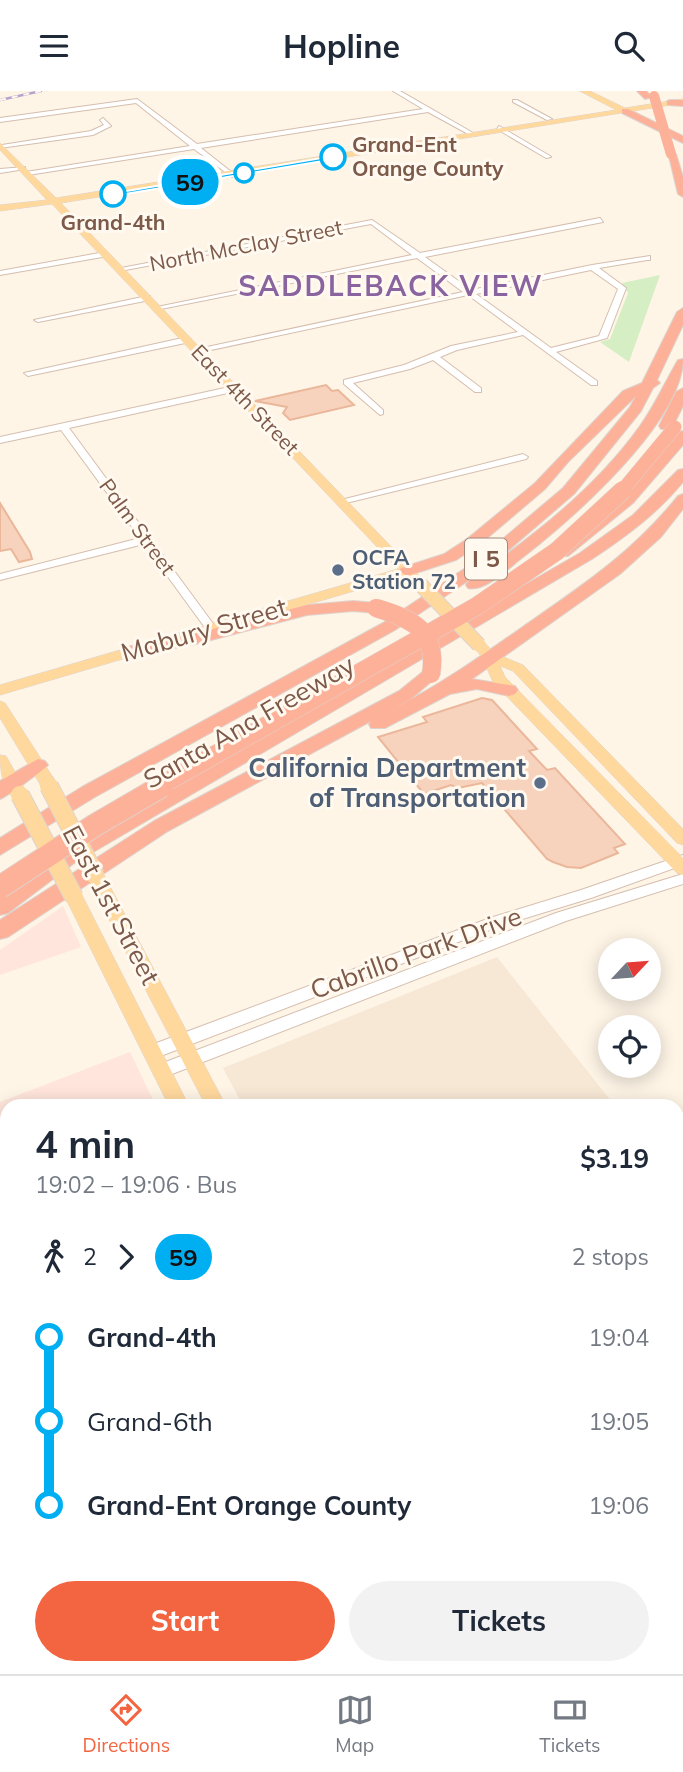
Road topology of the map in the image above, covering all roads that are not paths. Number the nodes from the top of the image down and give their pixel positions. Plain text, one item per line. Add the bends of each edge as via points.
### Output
1 (396, 91) edge
2 (584, 91) edge
3 (600, 91) edge
4 (650, 95) edge
5 (683, 100) edge
6 (515, 101) dead end
7 (670, 103) joint
8 (628, 108) junction
9 (428, 110) junction
10 (549, 119) junction
11 (0, 120) edge
12 (103, 120) dead end
13 (502, 129) junction
14 (475, 134) junction
15 (683, 134) edge
16 (683, 140) edge
17 (1, 146) edge
18 (196, 147) junction
19 (548, 157) dead end
20 (25, 170) junction
21 (0, 171) edge
22 (232, 175) junction
23 (683, 194) edge
24 (56, 202) junction
25 (0, 211) edge
26 (600, 220) dead end
27 (105, 254) junction
28 (418, 256) junction
29 (647, 258) dead end
30 (592, 267) junction
31 (120, 269) junction
32 (1, 271) edge
33 (468, 293) junction
34 (147, 298) junction
35 (156, 308) junction
36 (683, 312) edge
37 (38, 320) dead end
38 (523, 333) junction
39 (187, 340) junction
40 (197, 350) junction
41 (549, 351) junction
42 (436, 358) junction
43 (683, 363) edge
44 (28, 373) dead end
45 (594, 383) dead end
46 (653, 383) junction
47 (234, 389) junction
48 (478, 390) dead end
49 (683, 392) edge
50 (380, 412) dead end
51 (677, 425) edge
52 (63, 426) junction
53 (0, 440) edge
54 (523, 457) dead end
55 (683, 473) edge
56 (683, 499) edge
57 (342, 501) junction
58 (146, 540) junction
59 (407, 571) junction
60 (0, 577) edge
61 (528, 590) junction
62 (210, 627) junction
63 (484, 650) junction
64 (132, 651) junction
65 (279, 689) junction
66 (0, 690) edge
67 (509, 690) junction
68 (440, 692) junction
69 (0, 706) edge
70 (294, 754) junction
71 (0, 760) edge
72 (42, 772) junction
73 (11, 790) edge
74 (683, 839) edge
75 (0, 848) edge
76 (681, 868) edge
77 (0, 876) edge
78 (0, 887) edge
79 (0, 907) edge
80 (0, 932) edge
81 (182, 1041) junction
82 (152, 1052) junction
83 (192, 1060) junction
84 (161, 1071) junction
85 (175, 1099) edge
86 (212, 1099) edge

1 - 9 street
2 - 8 main road
3 - 8 main road
4 - 23 highway, bridge
5 - 7 highway
5 - 8 main road
6 - 10 street
7 - 8 main road
8 - 10 main road
8 - 13 main road
8 - 15 highway
8 - 16 highway
9 - 14 street
9 - 18 street
10 - 13 main road
11 - 18 street via 137,101
12 - 17 street via 108,126 93,133
13 - 14 main road
13 - 19 street
14 - 22 main road
17 - 20 main road, East 4th Street
18 - 20 street
18 - 22 street
20 - 21 street
20 - 24 main road, East 4th Street
22 - 24 main road
24 - 25 main road
24 - 27 main road, East 4th Street
26 - 28 street
27 - 31 main road, East 4th Street
27 - 32 street
28 - 31 street, North McClay Street via 372,222
28 - 33 street
28 - 35 street
29 - 30 street
30 - 33 street
30 - 41 street via 622,288 603,338
31 - 34 main road, East 4th Street
33 - 38 street
33 - 40 street
34 - 35 main road, East 4th Street
34 - 37 street
35 - 39 main road, East 4th Street
36 - 46 highway, Santa Ana Freeway / I 5
38 - 41 street
38 - 42 street via 454,348
39 - 40 main road, East 4th Street
39 - 44 street
40 - 47 main road, East 4th Street
41 - 45 street
42 - 48 street
42 - 50 street via 347,382
43 - 65 highway, Santa Ana Freeway / I 5 via 633,443 546,532 498,569 320,680
46 - 59 highway via 628,394 540,486 473,542 450,557
46 - 65 highway, Santa Ana Freeway / I 5 via 600,456 514,538 443,592
47 - 52 street
47 - 57 main road, East 4th Street
49 - 51 highway
51 - 61 highway, Santa Ana Freeway / I 5 via 641,487 606,522 547,564
51 - 77 highway, bridge via 599,507 520,569 112,805
51 - 78 highway, bridge via 597,515 537,565 472,610 116,812
52 - 53 street
52 - 58 street, Palm Street
54 - 57 street
55 - 61 highway, Santa Ana Freeway / I 5 via 630,528
56 - 63 highway via 655,534 614,571 566,607
57 - 59 main road, East 4th Street
58 - 60 street
58 - 62 street, Palm Street
59 - 62 main road, Mabury Street
59 - 63 main road, East 4th Street, bridge
61 - 79 highway, Santa Ana Freeway / I 5 via 66,859
62 - 64 main road, Mabury Street
63 - 67 main road, East 4th Street
63 - 68 highway
63 - 74 main road, East 4th Street via 518,668
64 - 66 main road, Mabury Street
64 - 70 highway, bridge via 312,607 376,608 421,628 434,652 431,674 405,695
65 - 75 highway, Santa Ana Freeway / I 5 via 65,806
67 - 68 highway via 477,683
67 - 76 main road, East 4th Street
68 - 70 highway via 332,745
69 - 72 main road, East 1st Street
70 - 80 highway via 161,826
71 - 73 main road, East 1st Street
72 - 73 highway
72 - 81 main road, East 1st Street, bridge
73 - 82 main road, East 1st Street, bridge via 74,897
76 - 81 street, Cabrillo Park Drive via 495,922
76 - 83 street, Cabrillo Park Drive
81 - 82 street, Cabrillo Park Drive
81 - 83 main road, East 1st Street
82 - 84 main road, East 1st Street
83 - 84 street, Cabrillo Park Drive
83 - 86 main road, East 1st Street
84 - 85 main road, East 1st Street

